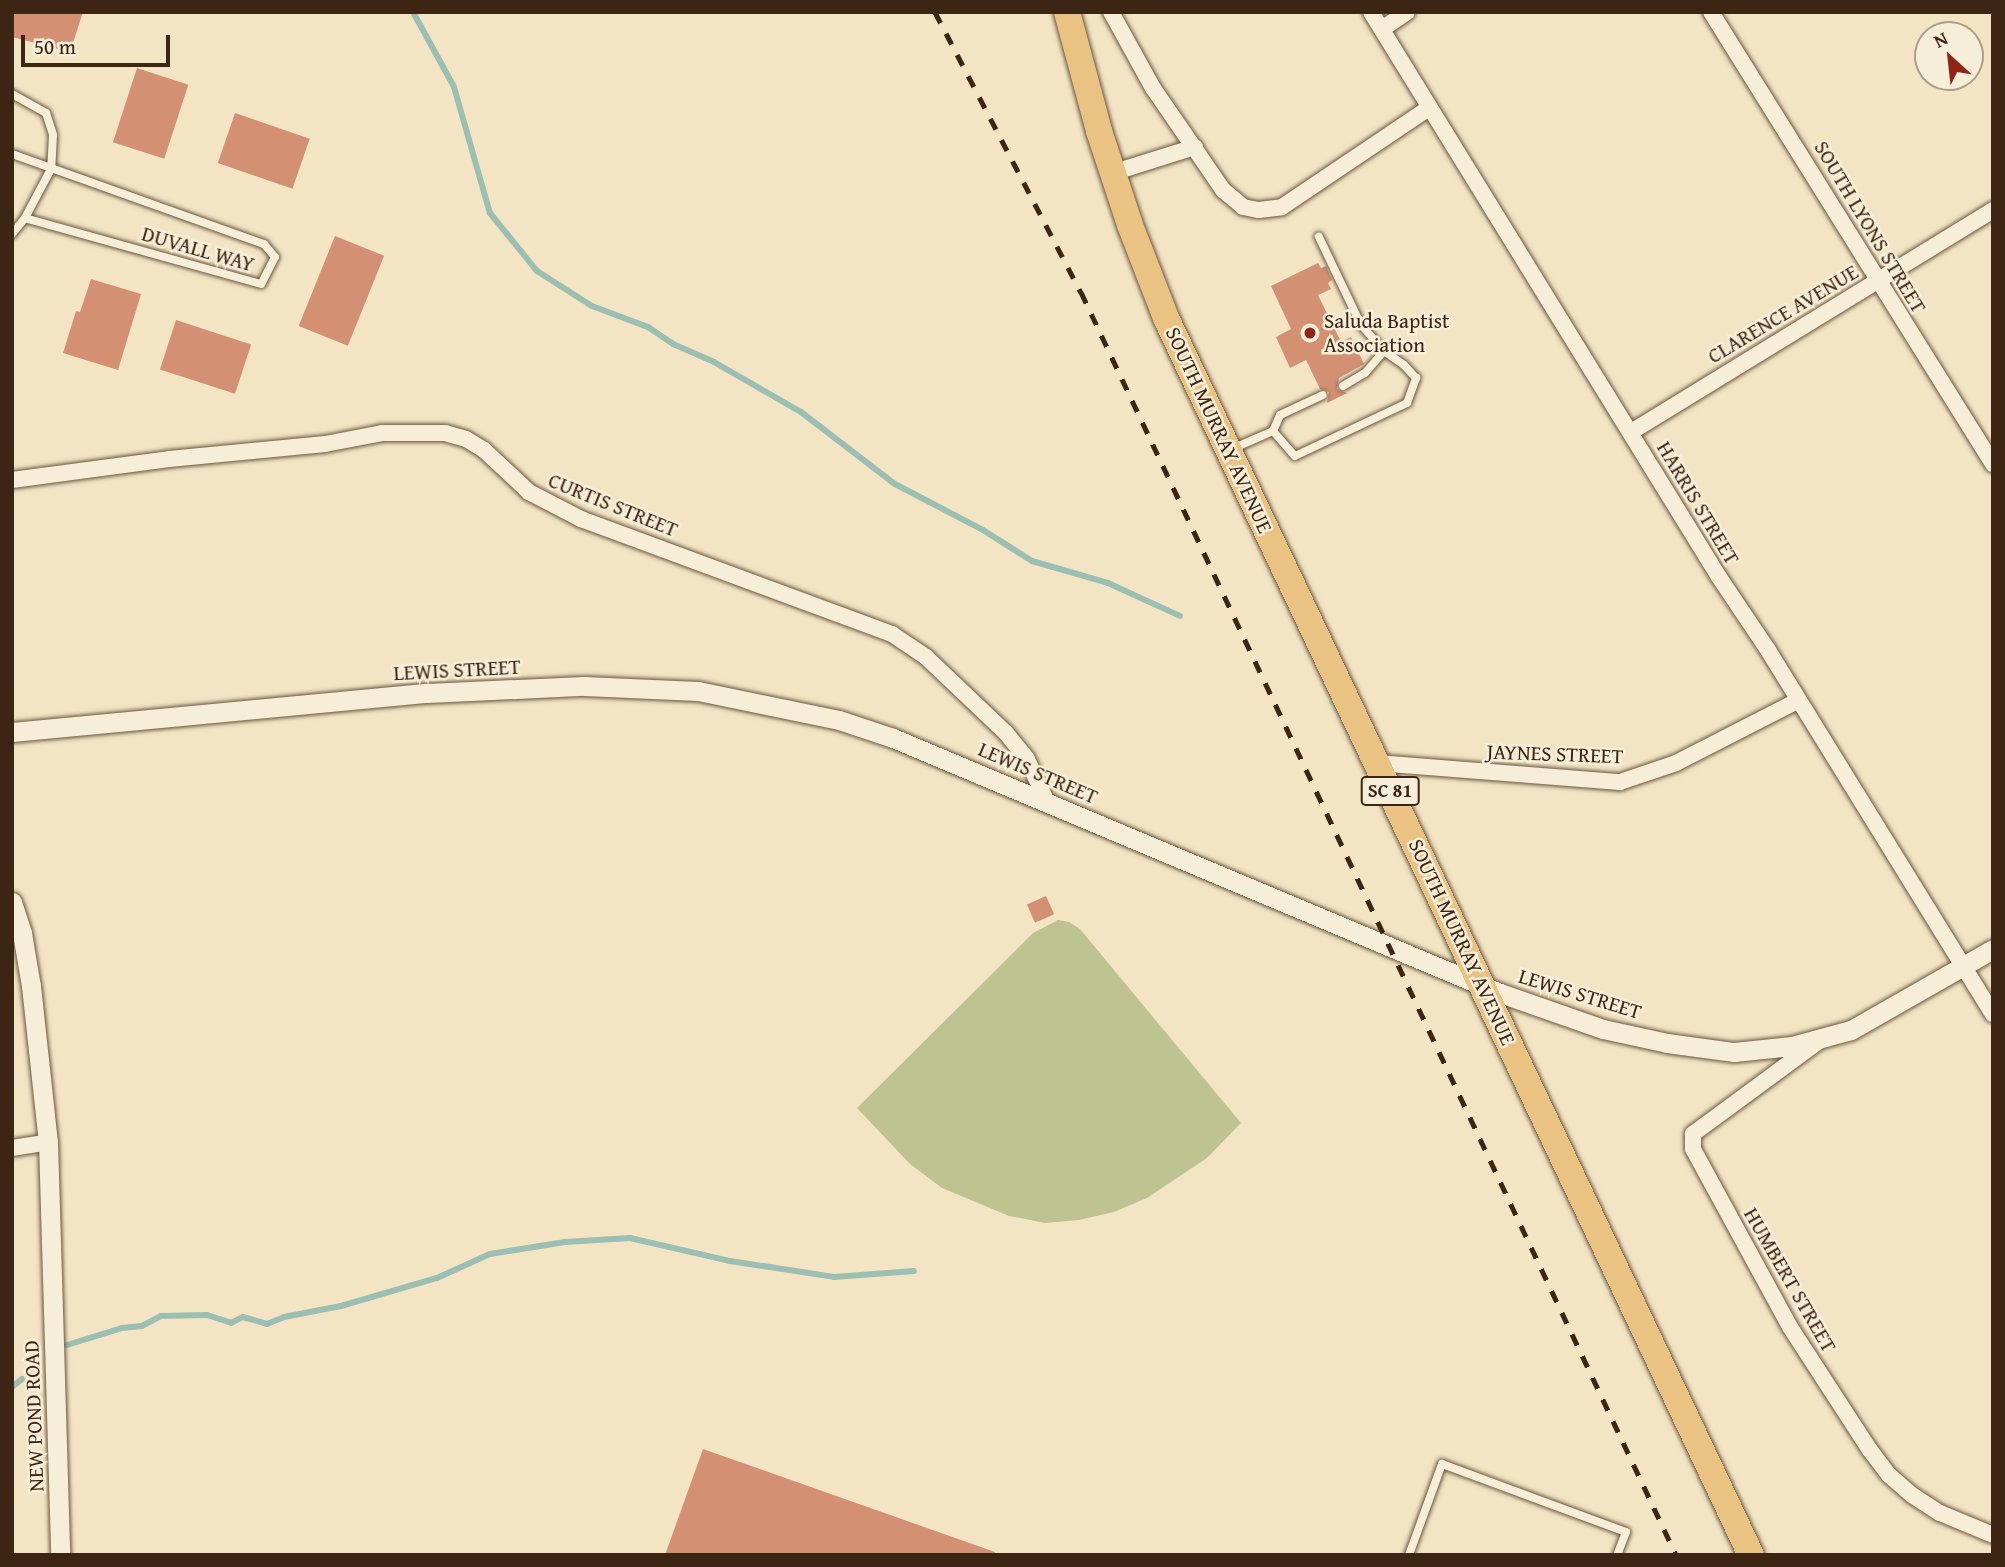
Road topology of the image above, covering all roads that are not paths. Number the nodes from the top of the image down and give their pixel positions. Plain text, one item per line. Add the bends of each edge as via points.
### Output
1 (1067, 12) edge
2 (1111, 12) edge
3 (1371, 12) edge
4 (1407, 12) edge
5 (1712, 12) edge
6 (1382, 29) junction
7 (12, 94) edge
8 (1429, 108) junction
9 (1195, 147) junction
10 (12, 154) edge
11 (51, 169) junction
12 (1112, 173) junction
13 (1993, 210) edge
14 (25, 218) junction
15 (12, 234) edge
16 (1319, 237) dead end
17 (1879, 281) junction
18 (1384, 351) junction
19 (1343, 386) dead end
20 (1323, 395) dead end
21 (1273, 431) junction
22 (1630, 432) junction
23 (1229, 451) junction
24 (1993, 464) edge
25 (12, 481) edge
26 (1797, 701) junction
27 (12, 732) edge
28 (1377, 763) junction
29 (1047, 802) junction
30 (12, 902) edge
31 (1993, 949) edge
32 (1964, 967) junction
33 (1483, 986) junction
34 (1993, 1014) edge
35 (1823, 1038) junction
36 (48, 1142) junction
37 (12, 1148) edge
38 (1993, 1535) edge
39 (58, 1554) edge
40 (1409, 1555) edge
41 (1618, 1555) edge
42 (1751, 1555) edge

1 - 12 main road, SOUTH MURRAY AVENUE / SC 81
2 - 9 street via 1153,88
3 - 6 street, HARRIS STREET
4 - 6 street
5 - 17 street, SOUTH LYONS STREET
6 - 8 street, HARRIS STREET
7 - 11 lane via 46,113 53,135
8 - 9 street via 1282,207 1243,207 1223,190
8 - 22 street, HARRIS STREET
9 - 12 street
10 - 11 lane, DUVALL WAY
11 - 14 lane
11 - 14 lane, DUVALL WAY via 264,244 275,257 261,284
12 - 23 main road, SOUTH MURRAY AVENUE / SC 81 via 1166,318
13 - 17 street, CLARENCE AVENUE
14 - 15 lane
16 - 18 lane via 1361,325
17 - 22 street, CLARENCE AVENUE
17 - 24 street, SOUTH LYONS STREET
18 - 19 lane via 1365,373
18 - 21 lane via 1416,378 1407,402 1295,456
20 - 21 lane via 1280,415
21 - 23 lane
22 - 26 street, HARRIS STREET
23 - 28 main road, SOUTH MURRAY AVENUE / SC 81
25 - 29 street, CURTIS STREET via 325,444 382,433 445,433 466,439 529,492 581,519 892,634 926,657 1006,733 1027,759
26 - 28 street, JAYNES STREET via 1676,763 1620,782
26 - 32 street, HARRIS STREET
27 - 29 street, LEWIS STREET via 427,693 584,686 698,691 839,720
28 - 33 main road, SOUTH MURRAY AVENUE / SC 81
29 - 33 street, LEWIS STREET
30 - 36 street, NEW POND ROAD via 31,986
31 - 32 street, LEWIS STREET
32 - 34 street, HARRIS STREET
32 - 35 street, LEWIS STREET via 1851,1030
33 - 35 street, LEWIS STREET via 1603,1029 1667,1043 1734,1052
33 - 42 main road, SOUTH MURRAY AVENUE / SC 81
35 - 38 street, HUMBERT STREET via 1693,1134 1693,1149 1790,1327 1876,1459 1912,1495 1940,1513
36 - 37 street
36 - 39 street, NEW POND ROAD
40 - 41 lane via 1442,1464 1626,1532

